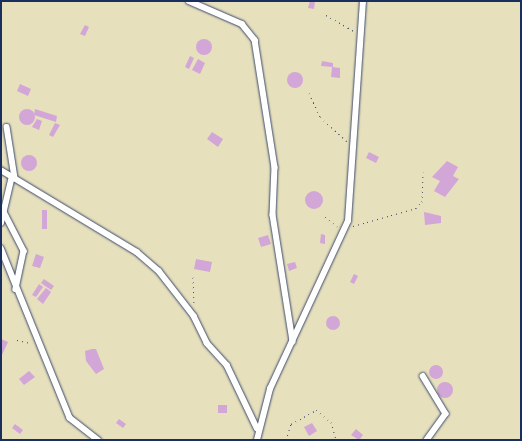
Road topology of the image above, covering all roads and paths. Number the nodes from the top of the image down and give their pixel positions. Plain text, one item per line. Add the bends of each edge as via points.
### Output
1 (189, 1) edge
2 (363, 1) edge
3 (326, 15) dead end
4 (362, 33) junction
5 (309, 93) dead end
6 (7, 127) dead end
7 (355, 143) junction
8 (1, 170) edge
9 (423, 172) dead end
10 (14, 177) junction
11 (4, 212) junction
12 (325, 217) dead end
13 (1, 223) edge
14 (345, 230) junction
15 (1, 248) edge
16 (193, 277) dead end
17 (16, 289) junction
18 (194, 316) junction
19 (17, 340) dead end
20 (293, 341) junction
21 (40, 344) junction
22 (423, 376) dead end
23 (257, 428) junction
24 (98, 440) edge
25 (257, 440) edge
26 (286, 440) edge
27 (336, 440) edge
28 (427, 440) edge

1 - 20 street via 242,24 256,40 260,92 276,167 273,215
2 - 4 street
3 - 4 path via 335,24
4 - 7 street
5 - 7 path via 332,132
6 - 10 street
7 - 14 street
8 - 10 street
9 - 14 path via 422,202 416,208 374,217
10 - 11 street
10 - 18 street via 138,252
11 - 13 street
11 - 17 street via 24,251
12 - 14 path
14 - 20 street
15 - 17 street
16 - 18 path
17 - 21 street
18 - 23 street via 206,343 233,375
19 - 21 path
20 - 23 street
21 - 24 street via 73,423
22 - 28 street via 446,414
23 - 25 street
26 - 27 path via 292,424 316,410 331,422

